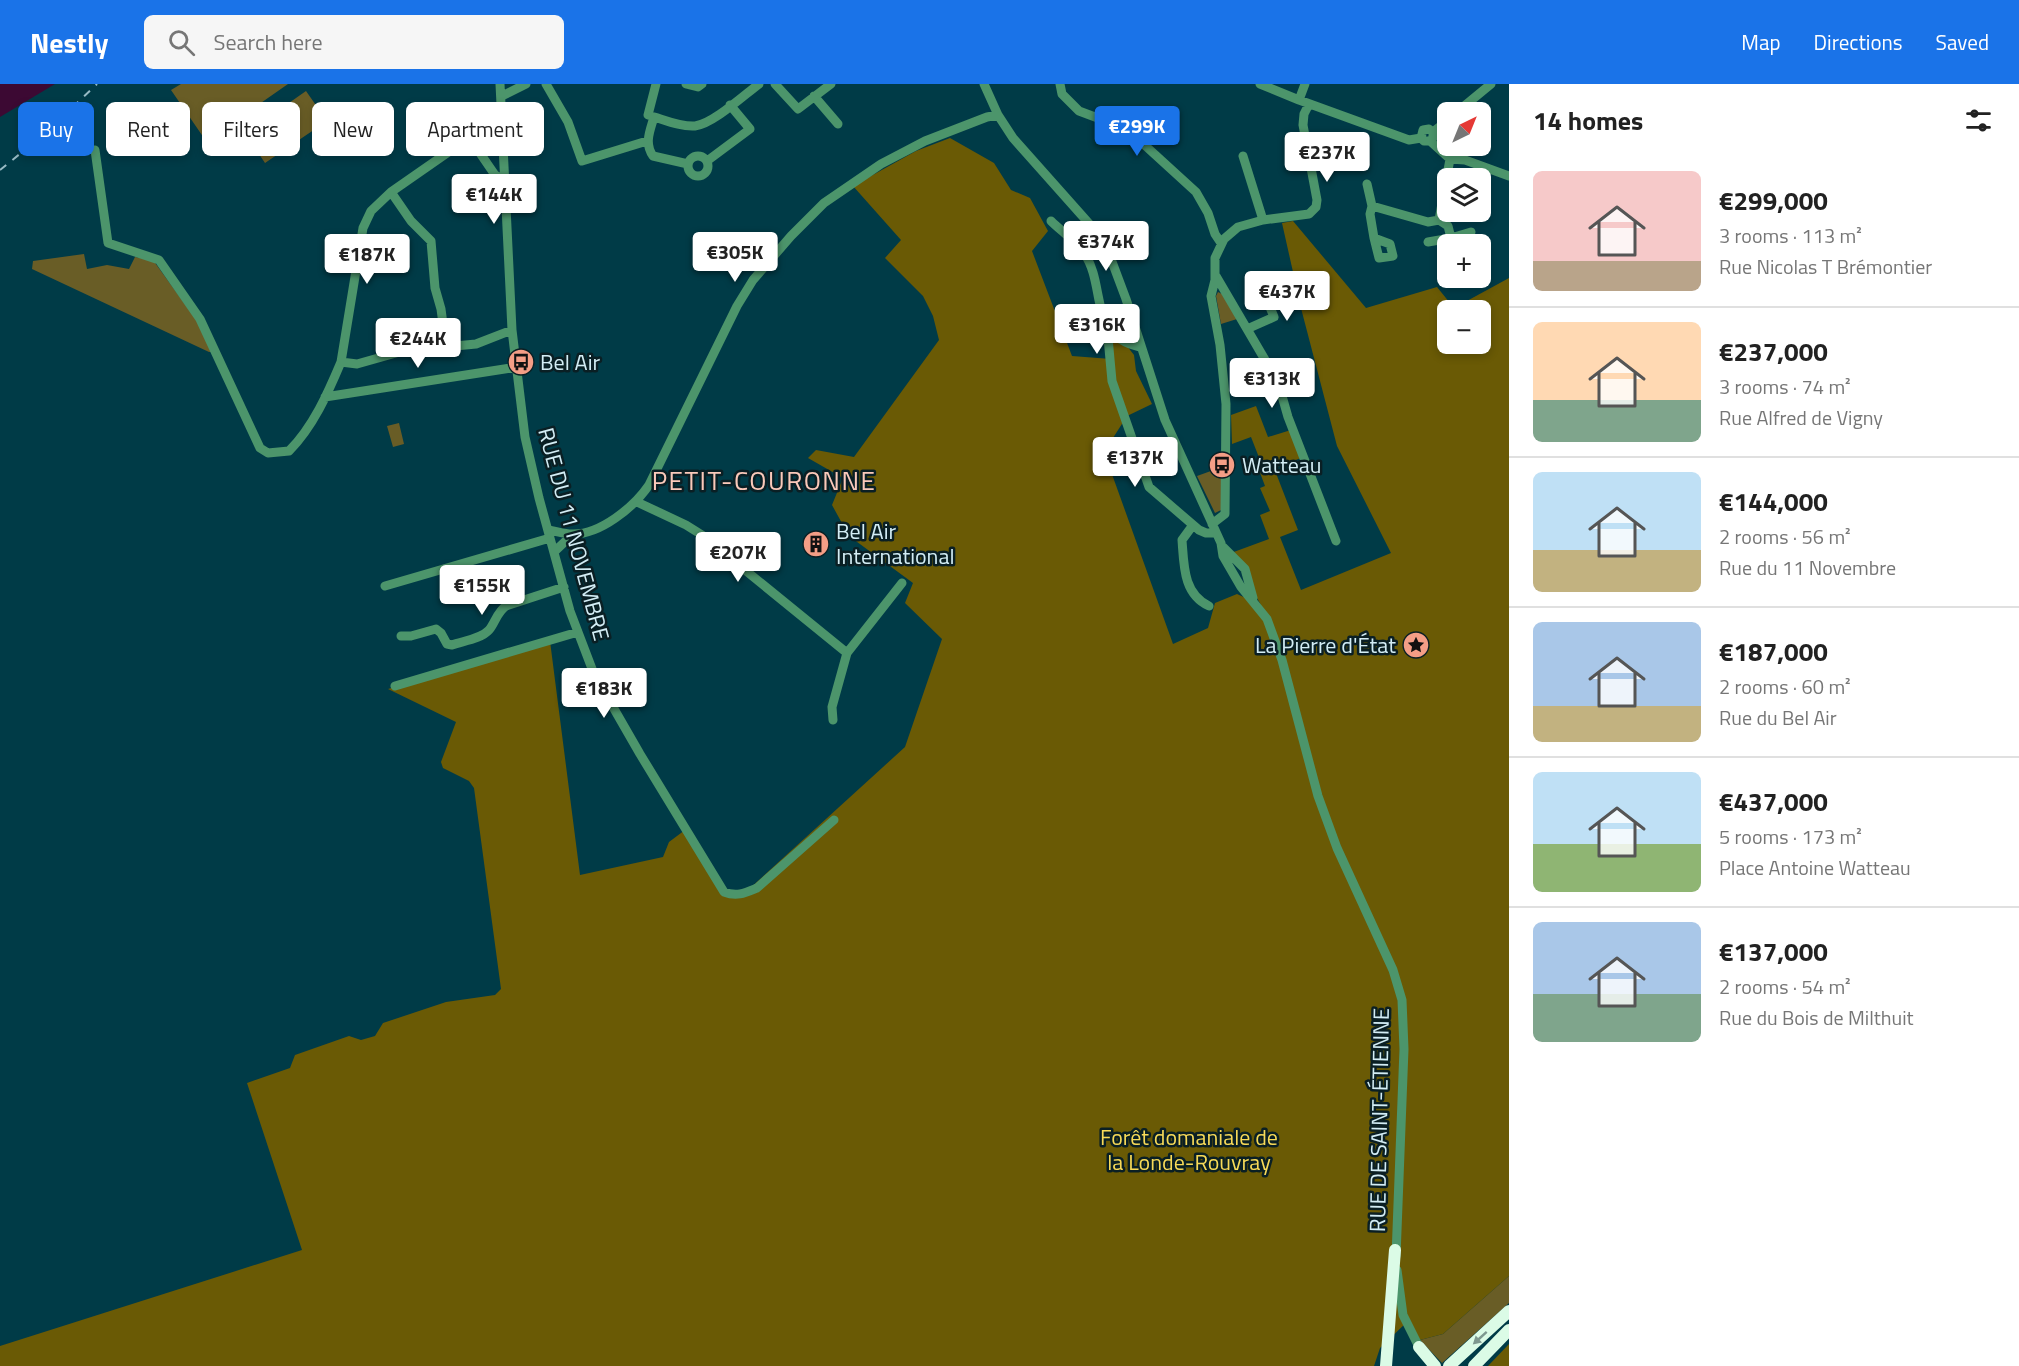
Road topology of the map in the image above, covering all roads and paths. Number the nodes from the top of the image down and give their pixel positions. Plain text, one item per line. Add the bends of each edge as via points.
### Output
1 (500, 84) edge
2 (526, 84) edge
3 (546, 84) edge
4 (656, 84) edge
5 (686, 84) edge
6 (702, 84) edge
7 (759, 84) edge
8 (775, 84) edge
9 (831, 84) edge
10 (984, 84) edge
11 (1060, 84) edge
12 (1260, 84) edge
13 (1305, 84) edge
14 (1491, 84) edge
15 (502, 96) junction
16 (814, 96) junction
17 (502, 102) edge
18 (1304, 102) junction
19 (1469, 102) edge
20 (730, 105) junction
21 (998, 115) junction
22 (654, 117) junction
23 (838, 124) dead end
24 (1437, 129) edge
25 (1428, 137) junction
26 (647, 141) junction
27 (95, 150) dead end
28 (443, 156) edge
29 (481, 156) edge
30 (504, 156) edge
31 (1243, 156) dead end
32 (1450, 159) junction
33 (707, 161) junction
34 (688, 164) junction
35 (1448, 168) edge
36 (1509, 176) edge
37 (506, 181) junction
38 (1367, 184) dead end
39 (391, 192) junction
40 (1372, 206) junction
41 (1051, 220) dead end
42 (1263, 220) junction
43 (1437, 220) edge
44 (1442, 222) edge
45 (1471, 232) dead end
46 (1450, 234) edge
47 (1464, 234) edge
48 (1374, 238) dead end
49 (1437, 240) edge
50 (1428, 242) dead end
51 (1221, 243) junction
52 (1215, 274) junction
53 (1263, 290) dead end
54 (1107, 327) junction
55 (1247, 329) junction
56 (512, 330) junction
57 (446, 347) junction
58 (1140, 347) junction
59 (341, 362) junction
60 (517, 368) junction
61 (324, 398) junction
62 (637, 502) junction
63 (1193, 525) junction
64 (1214, 529) junction
65 (549, 534) junction
66 (573, 534) junction
67 (1335, 541) dead end
68 (554, 552) junction
69 (902, 583) dead end
70 (385, 586) dead end
71 (564, 587) junction
72 (1209, 606) dead end
73 (578, 632) junction
74 (401, 636) dead end
75 (847, 653) junction
76 (395, 686) dead end
77 (834, 720) dead end
78 (834, 820) dead end
79 (1395, 1250) junction
80 (1509, 1311) edge
81 (1509, 1330) edge
82 (1419, 1347) joint
83 (1450, 1365) edge
84 (1386, 1366) edge
85 (1435, 1366) edge
86 (1474, 1366) edge

1 - 15 street, RUE DU 11 NOVEMBRE
2 - 15 street
3 - 26 street via 568,122 582,161
4 - 22 street via 648,115
5 - 6 street
7 - 20 street
8 - 16 street via 798,109
9 - 16 street
10 - 21 street
11 - 51 street via 1062,94 1079,111 1127,129 1196,192
12 - 18 street
13 - 18 street
14 - 19 street
15 - 17 street, RUE DU 11 NOVEMBRE
16 - 23 street
18 - 25 street via 1408,140
18 - 42 street via 1303,125 1317,204 1309,214
20 - 22 street via 696,126
20 - 33 street via 750,129
21 - 58 street via 1017,143 1102,241
21 - 62 street via 943,134 881,164 824,203 791,236 753,280 737,306
22 - 26 street
24 - 25 street
25 - 32 street
26 - 34 street via 653,156
27 - 61 street via 108,243 159,260 200,319 260,448 268,453 289,451 301,440
28 - 39 street
29 - 37 street via 495,176
30 - 37 street, RUE DU 11 NOVEMBRE
31 - 42 street
32 - 35 street
32 - 36 street via 1466,160
33 - 34 street via 694,156
33 - 34 street via 708,170 700,176 691,173
37 - 56 street, RUE DU 11 NOVEMBRE
38 - 40 street
39 - 57 street via 431,241
39 - 59 street via 371,211 363,228
40 - 43 street via 1428,222
40 - 48 street
41 - 54 street via 1085,254
42 - 51 street via 1238,227
44 - 46 street
45 - 47 street
49 - 50 street
51 - 52 street via 1215,258
52 - 55 street
52 - 64 street via 1211,296 1220,345 1227,433 1225,514
53 - 55 street via 1274,317
54 - 58 street via 1125,344
54 - 63 street via 1112,381 1149,487
55 - 67 street via 1278,382
56 - 57 street via 476,344
56 - 60 street, RUE DU 11 NOVEMBRE
57 - 59 street via 403,351 357,364
58 - 64 street via 1166,420
59 - 61 street
60 - 61 street
60 - 65 street, RUE DU 11 NOVEMBRE via 525,437
62 - 66 street via 618,517
62 - 75 street via 702,535
63 - 64 street via 1206,533
63 - 72 street via 1182,540 1185,572 1191,592
64 - 79 street, RUE DE SAINT-ÉTIENNE via 1228,554 1245,569 1254,603 1267,620 1282,660 1318,796 1337,848 1393,970 1402,1000 1404,1049
65 - 66 street
65 - 68 street, RUE DU 11 NOVEMBRE
65 - 70 street
66 - 68 street
68 - 71 street, RUE DU 11 NOVEMBRE
69 - 75 street
71 - 73 street, RUE DU 11 NOVEMBRE
71 - 74 street via 506,606 485,634 452,645 436,629
73 - 76 street
73 - 78 street, RUE DU 11 NOVEMBRE via 594,674 724,892 732,895 757,888
75 - 77 street via 832,707
79 - 82 street, RUE DE SAINT-ÉTIENNE via 1403,1315
79 - 84 highway
80 -> 83 highway
81 - 86 highway
82 - 85 highway

